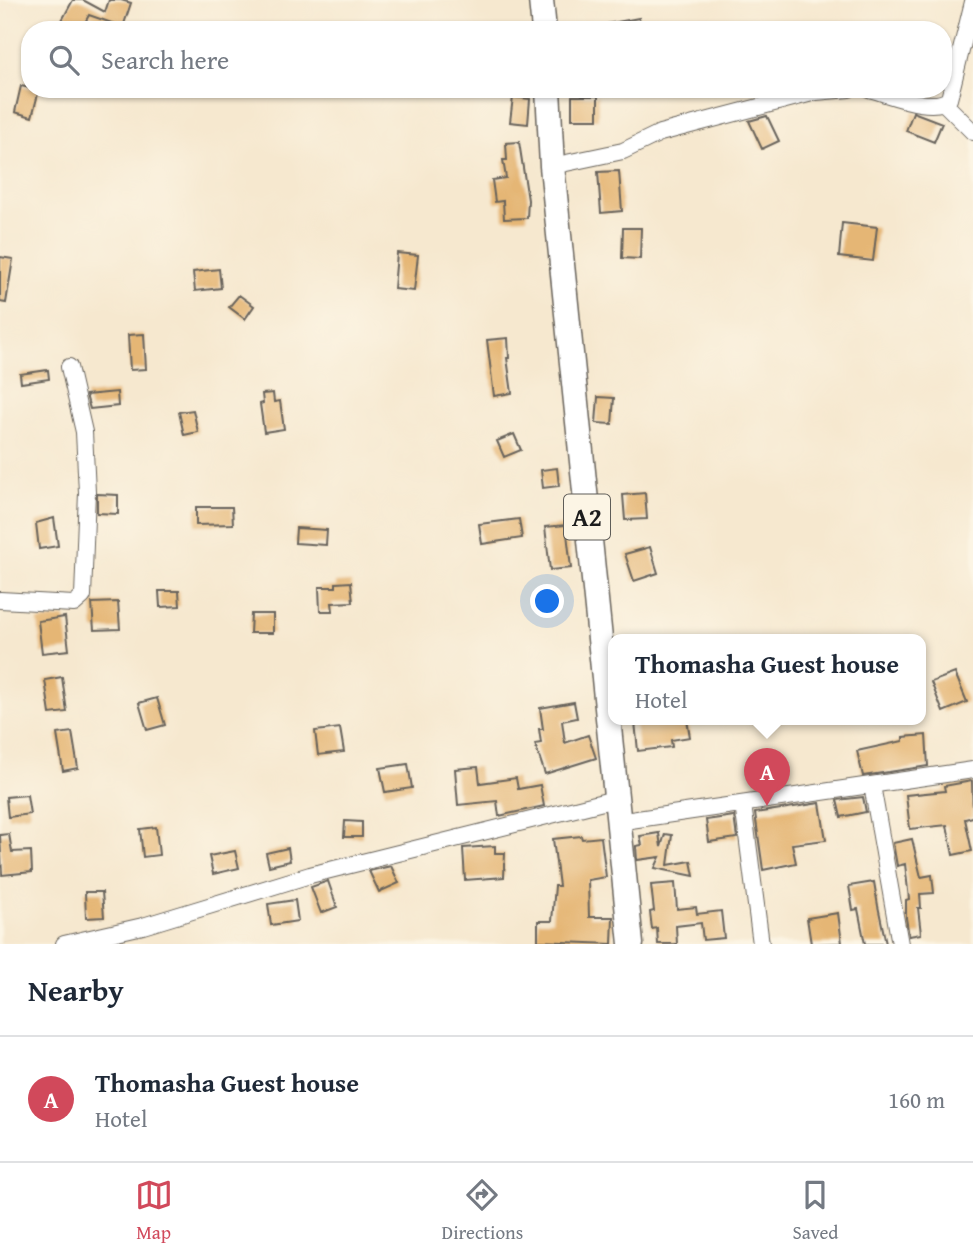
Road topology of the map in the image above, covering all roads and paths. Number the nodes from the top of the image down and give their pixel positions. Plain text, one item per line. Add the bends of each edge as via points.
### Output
1 (541, 0) edge
2 (973, 2) edge
3 (543, 21) edge
4 (952, 90) edge
5 (548, 98) edge
6 (793, 98) edge
7 (903, 98) edge
8 (949, 98) edge
9 (944, 103) junction
10 (973, 132) edge
11 (552, 166) junction
12 (69, 367) dead end
13 (0, 600) edge
14 (973, 770) edge
15 (872, 785) junction
16 (743, 804) junction
17 (616, 811) junction
18 (64, 944) edge
19 (631, 944) edge
20 (761, 944) edge
21 (900, 944) edge

1 - 3 highway
2 - 4 street
5 - 11 highway, A2
6 - 11 street via 660,133 623,151
7 - 9 street via 929,105
8 - 9 street
9 - 10 street
11 - 17 highway, A2
12 - 13 street via 84,432 83,596 74,604
14 - 15 street
15 - 16 street
15 - 21 street
16 - 17 street
16 - 20 street
17 - 18 street via 310,875 143,926
17 - 19 highway, A2

